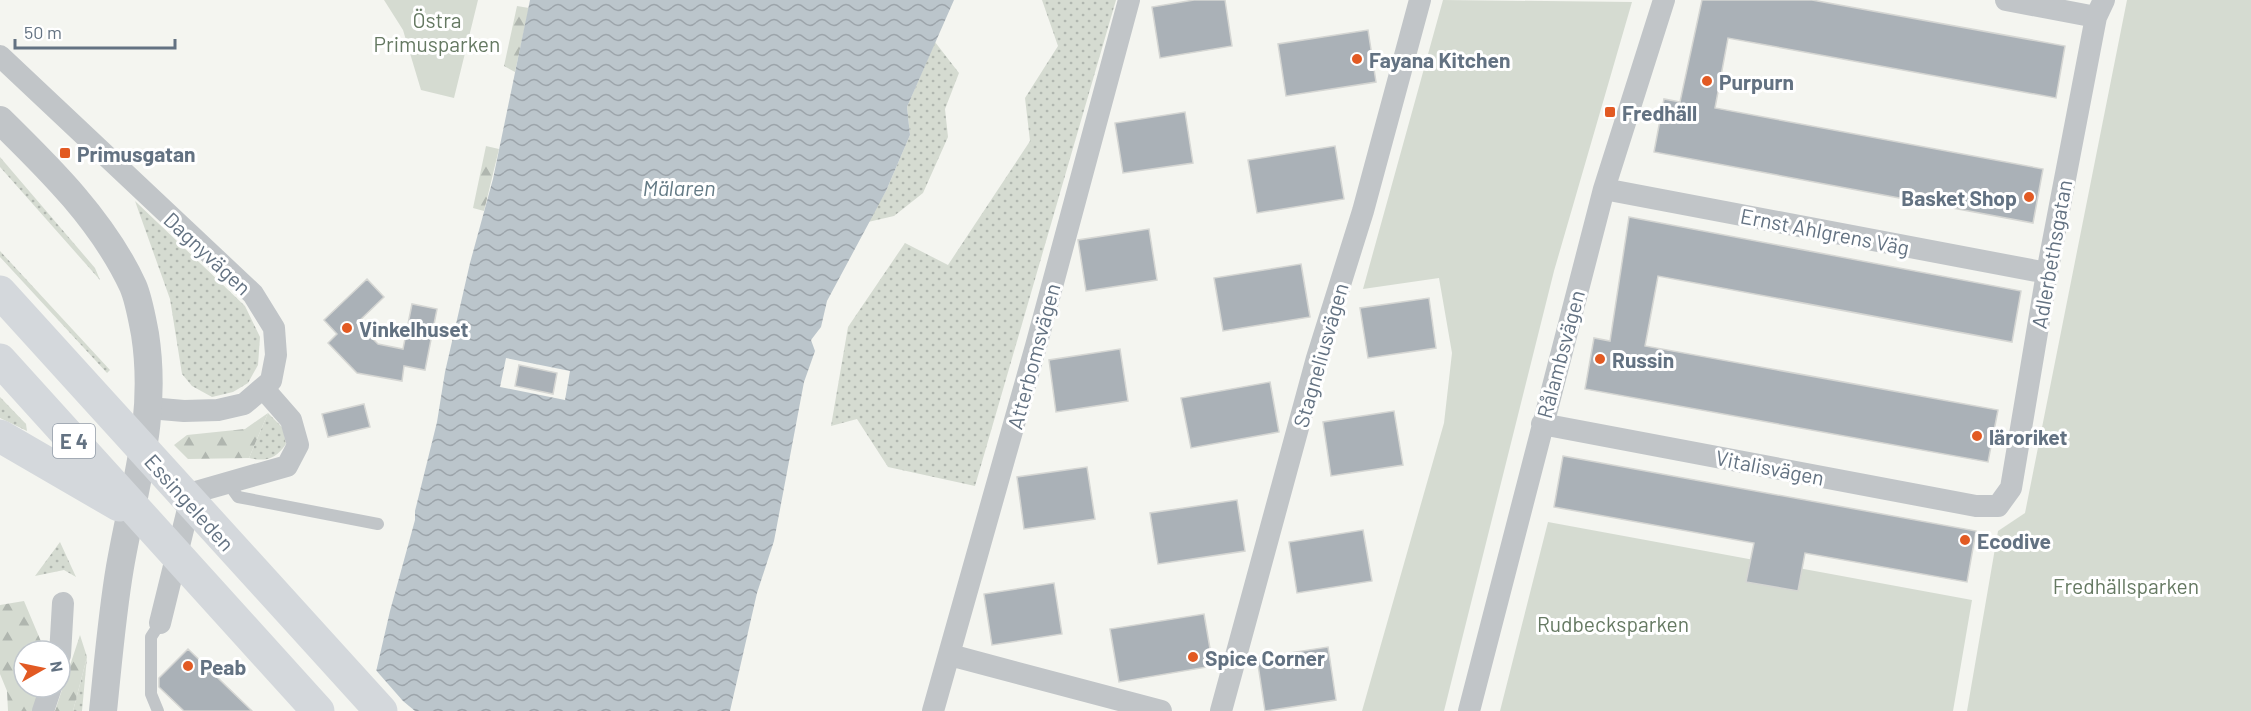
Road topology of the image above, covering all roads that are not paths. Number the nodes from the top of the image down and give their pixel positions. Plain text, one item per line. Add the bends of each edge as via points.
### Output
1 (1129, 0) edge
2 (1420, 0) edge
3 (1664, 0) edge
4 (2006, 0) edge
5 (2100, 8) edge
6 (0, 56) edge
7 (0, 120) edge
8 (1604, 189) junction
9 (2046, 273) junction
10 (0, 292) edge
11 (0, 360) edge
12 (263, 388) junction
13 (149, 408) junction
14 (1542, 424) junction
15 (0, 436) edge
16 (228, 483) junction
17 (1998, 506) joint
18 (149, 523) junction
19 (378, 524) dead end
20 (63, 603) dead end
21 (160, 623) joint
22 (61, 639) edge
23 (950, 655) junction
24 (103, 711) edge
25 (158, 711) edge
26 (318, 711) edge
27 (381, 711) edge
28 (933, 711) edge
29 (1161, 711) edge
30 (1221, 711) edge
31 (1469, 711) edge

1 - 23 street, Atterbomsvägen
2 - 30 street, Stagneliusvägen
3 - 8 street, Rålambsvägen
4 - 5 street
5 - 9 street, Adlerbethsgatan
6 - 12 street, Dagnyvägen via 253,294 274,328 276,355 271,381
7 - 13 street via 95,223 133,287 148,358
8 - 9 street, Ernst Ahlgrens Väg
8 - 14 street, Rålambsvägen
9 - 17 street, Adlerbethsgatan via 2011,488
10 - 27 highway, Essingeleden / E 4
11 - 18 highway, E 4
12 - 13 street via 244,404 218,410
12 - 16 street via 291,420 298,445 287,466
13 - 24 street via 119,568
14 - 17 street, Vitalisvägen via 1976,506
14 - 31 street, Rålambsvägen
15 - 18 highway
16 - 19 lane via 238,497
16 - 21 street via 192,493
18 - 26 highway, E 4
20 - 22 street
21 - 25 lane via 151,637 151,694
23 - 28 street, Atterbomsvägen
23 - 29 street

